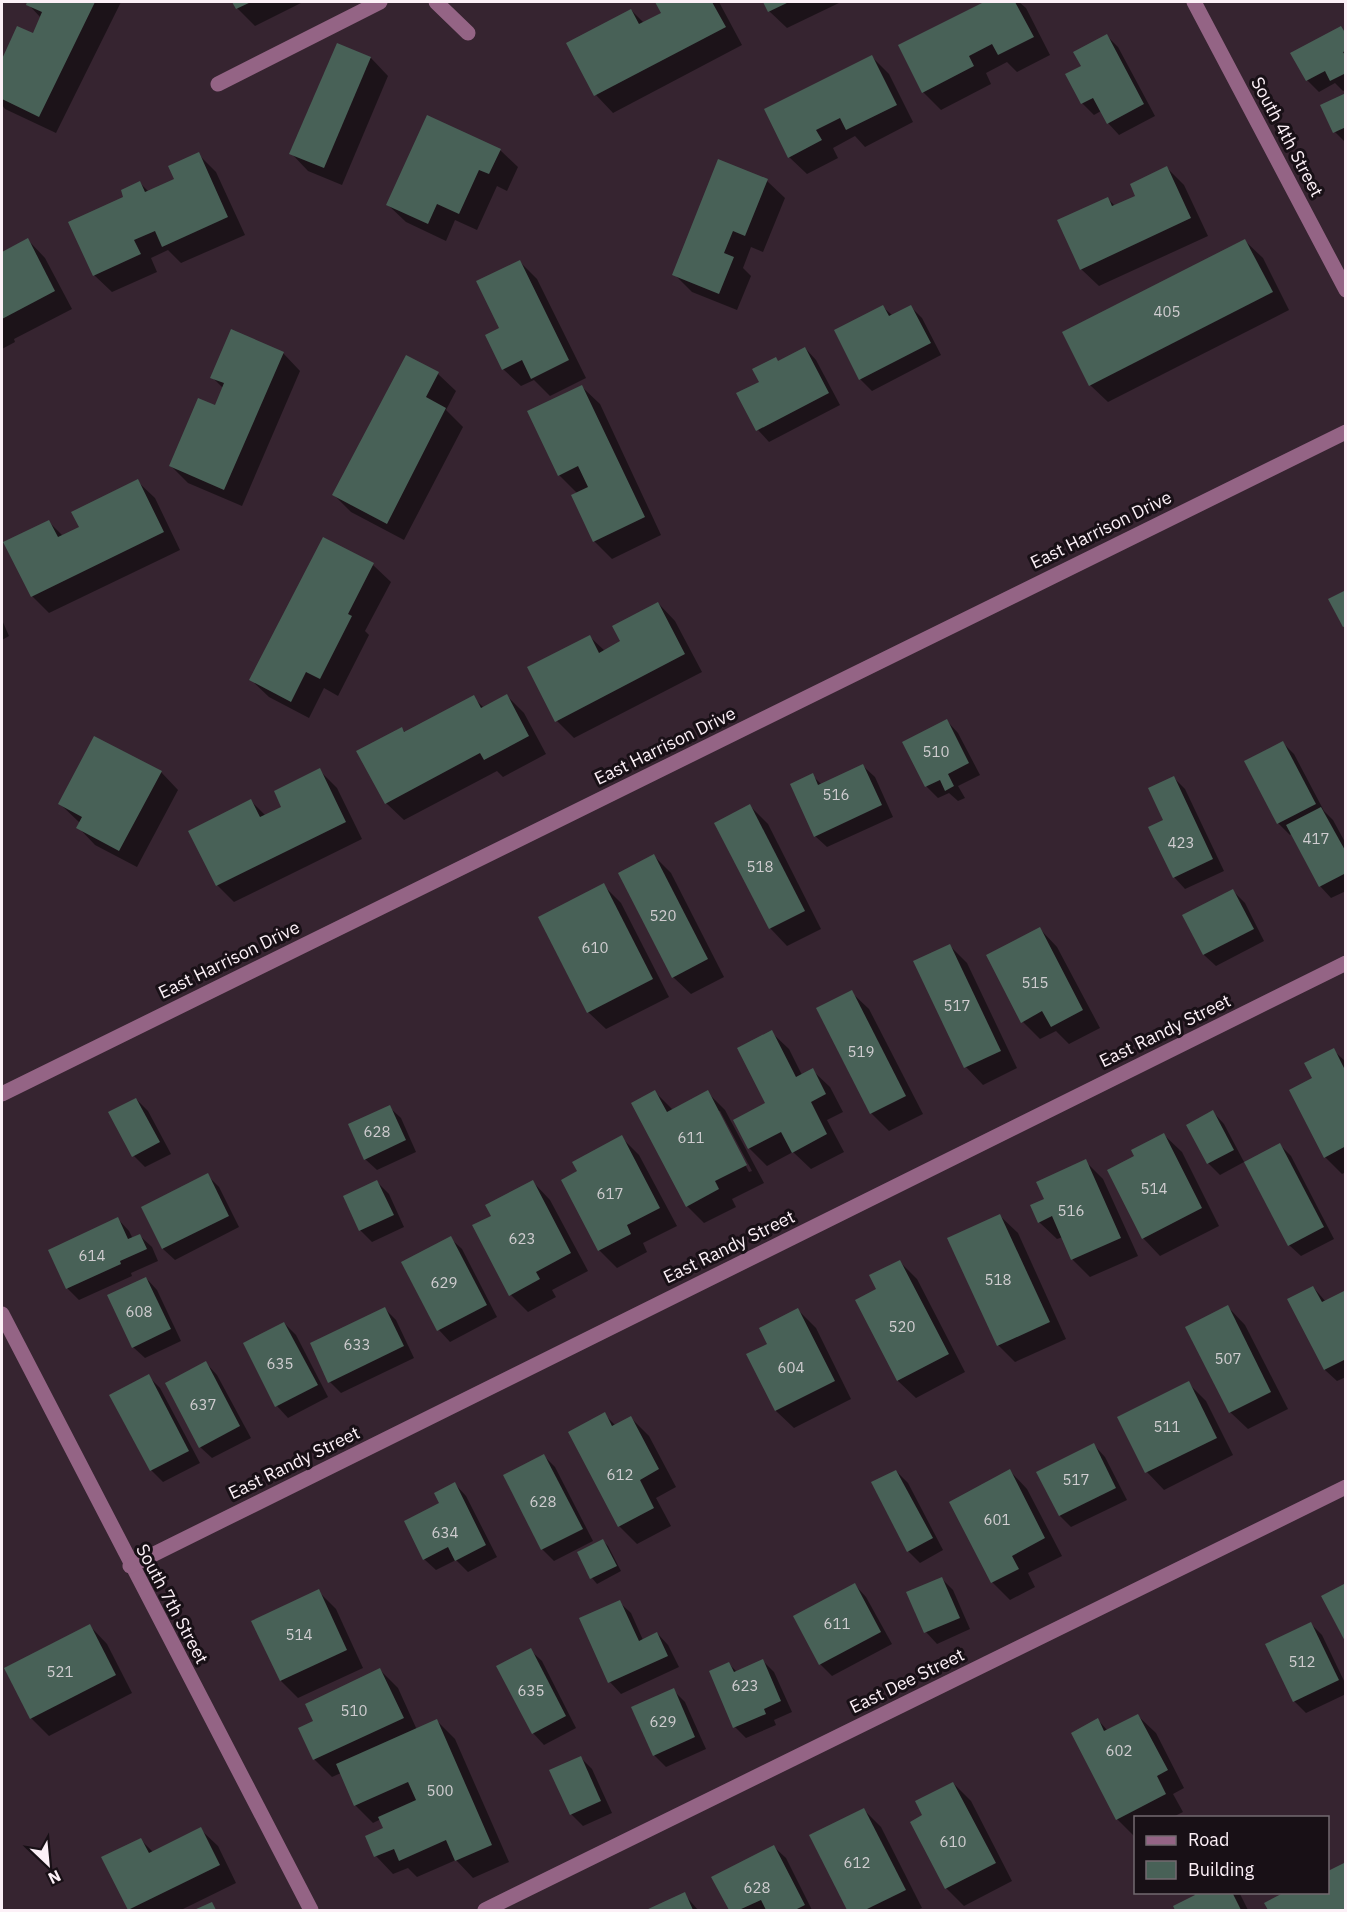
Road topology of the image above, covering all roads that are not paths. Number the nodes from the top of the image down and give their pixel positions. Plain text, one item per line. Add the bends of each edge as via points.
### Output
1 (380, 2) edge
2 (436, 2) edge
3 (1194, 2) edge
4 (468, 33) dead end
5 (218, 84) dead end
6 (1346, 290) edge
7 (1346, 432) edge
8 (1346, 963) edge
9 (2, 1094) edge
10 (2, 1314) edge
11 (1346, 1487) edge
12 (130, 1566) junction
13 (311, 1911) edge
14 (485, 1911) edge

1 - 5 street
2 - 4 street
3 - 6 street, South 4th Street
7 - 9 street, East Harrison Drive
8 - 12 street, East Randy Street
10 - 12 street, South 7th Street
11 - 14 street, East Dee Street
12 - 13 street, South 7th Street

